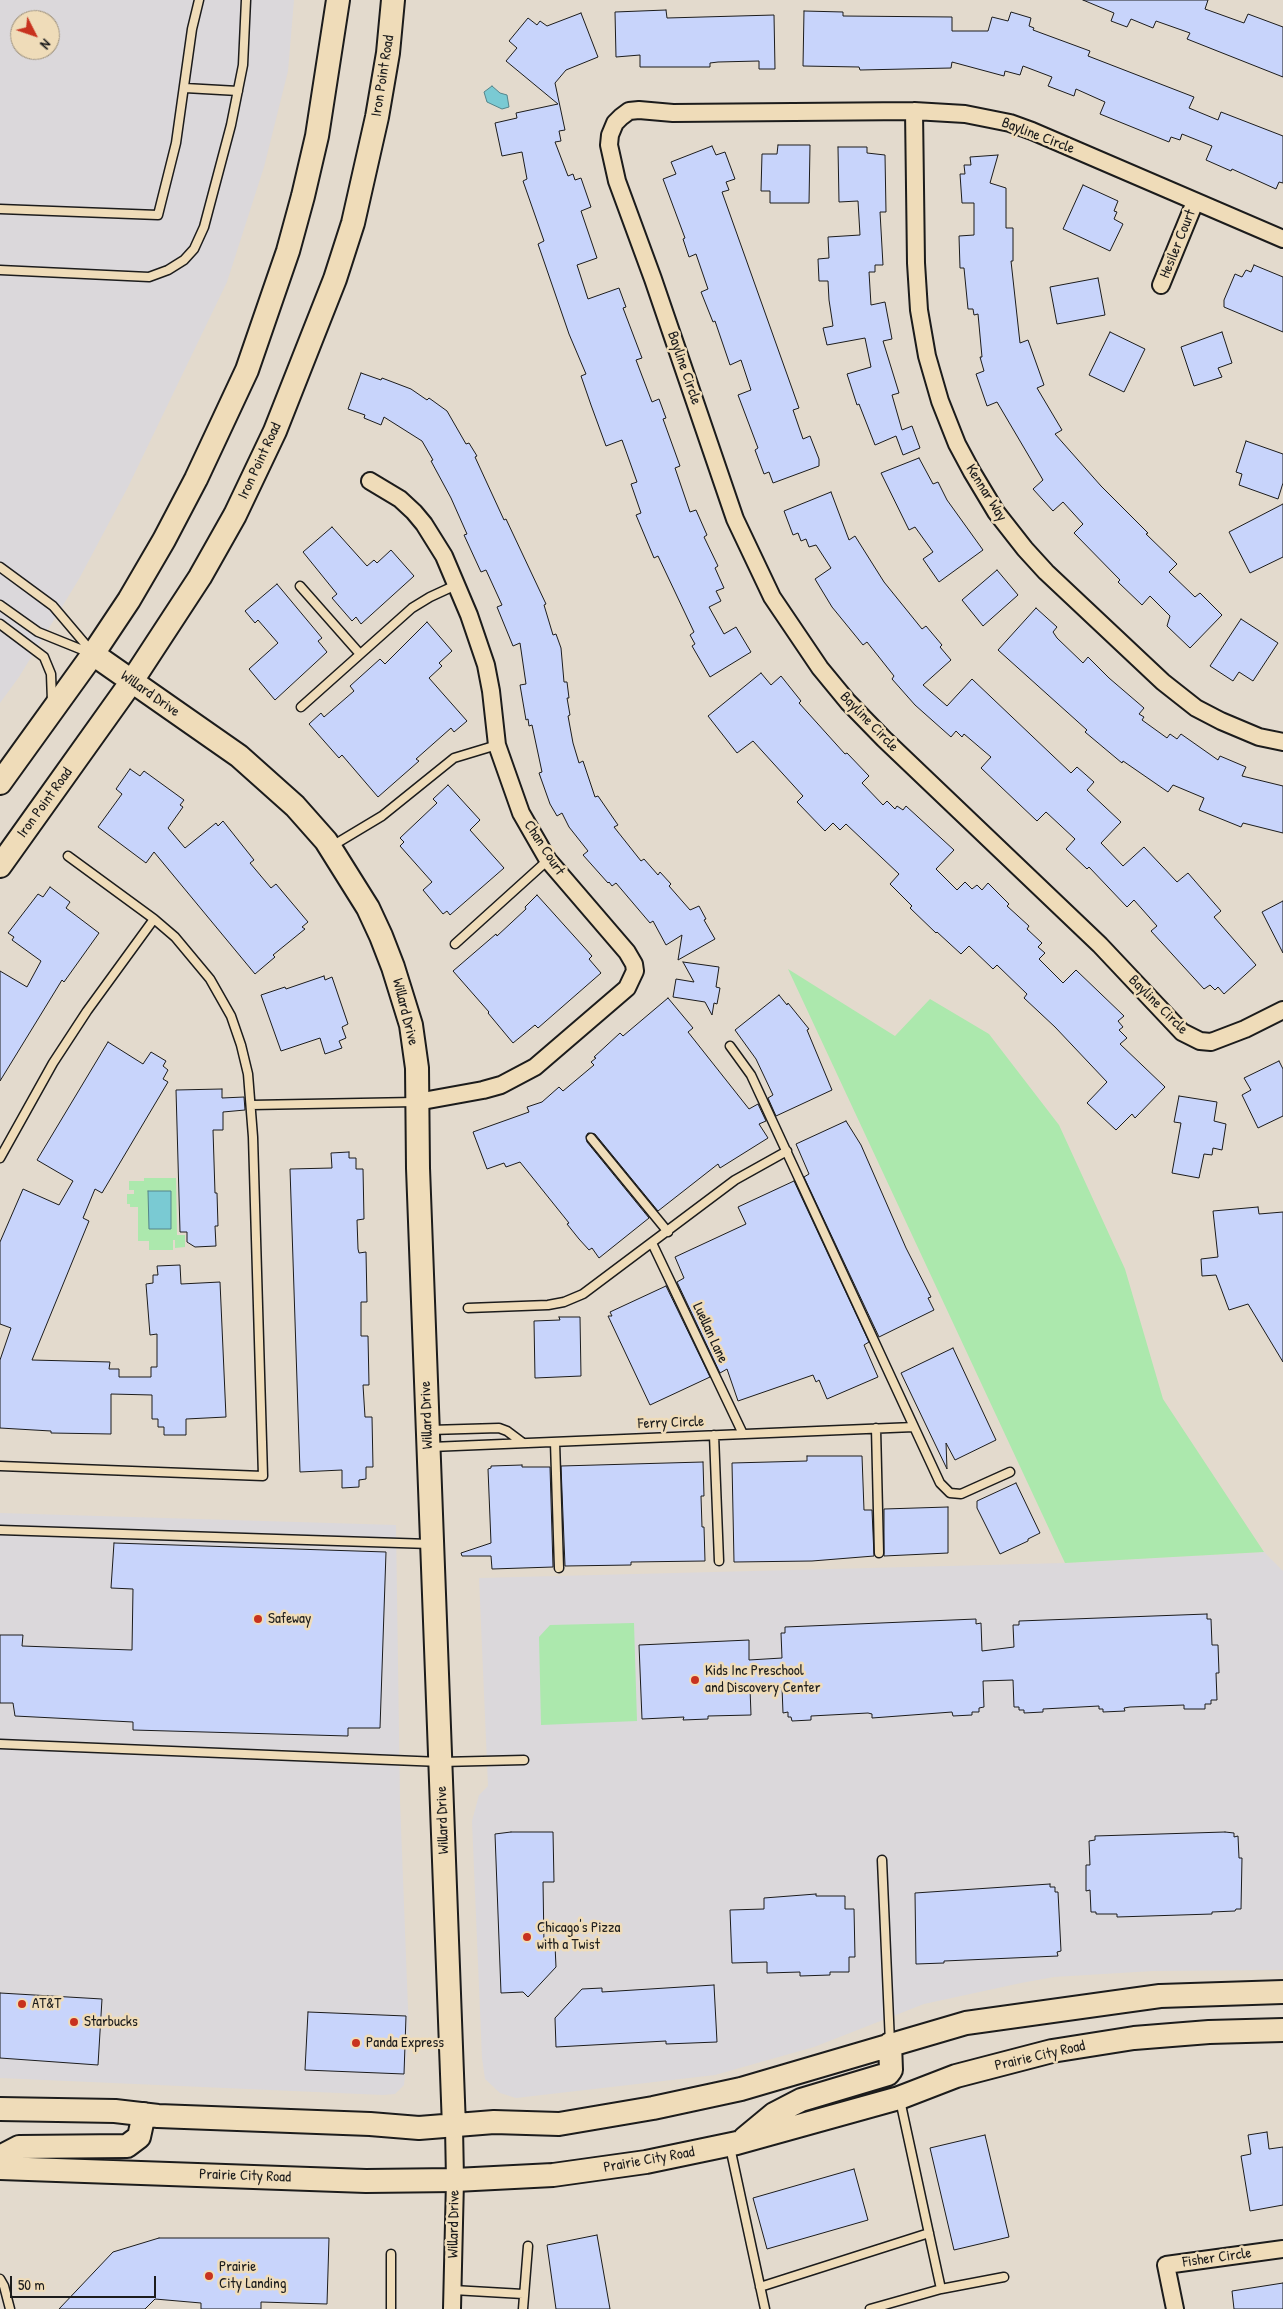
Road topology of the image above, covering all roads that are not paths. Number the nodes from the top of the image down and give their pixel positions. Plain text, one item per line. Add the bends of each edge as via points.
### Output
1 (199, 0) edge
2 (246, 0) edge
3 (338, 0) edge
4 (393, 0) edge
5 (186, 88) junction
6 (238, 91) junction
7 (914, 111) junction
8 (1195, 202) junction
9 (0, 209) edge
10 (1283, 239) edge
11 (0, 270) edge
12 (1161, 285) dead end
13 (370, 481) dead end
14 (0, 567) edge
15 (456, 585) junction
16 (300, 586) dead end
17 (0, 605) edge
18 (0, 624) edge
19 (93, 654) junction
20 (360, 654) junction
21 (132, 681) junction
22 (301, 707) dead end
23 (52, 711) junction
24 (1283, 742) edge
25 (497, 745) junction
26 (0, 783) edge
27 (330, 848) junction
28 (68, 856) dead end
29 (548, 860) junction
30 (0, 866) edge
31 (154, 919) junction
32 (455, 944) dead end
33 (1283, 1010) edge
34 (730, 1046) dead end
35 (417, 1102) junction
36 (251, 1105) junction
37 (591, 1138) dead end
38 (787, 1151) junction
39 (0, 1158) edge
40 (668, 1232) junction
41 (652, 1243) junction
42 (468, 1308) dead end
43 (914, 1427) junction
44 (876, 1428) junction
45 (743, 1434) junction
46 (714, 1435) junction
47 (428, 1439) junction
48 (555, 1442) junction
49 (523, 1443) junction
50 (0, 1466) edge
51 (1010, 1472) dead end
52 (0, 1530) edge
53 (432, 1544) junction
54 (879, 1553) dead end
55 (719, 1561) dead end
56 (559, 1568) dead end
57 (0, 1744) edge
58 (524, 1760) dead end
59 (440, 1762) junction
60 (882, 1860) dead end
61 (1283, 1992) edge
62 (1283, 2030) edge
63 (890, 2044) junction
64 (899, 2098) junction
65 (0, 2109) edge
66 (144, 2114) junction
67 (454, 2127) junction
68 (735, 2143) junction
69 (0, 2157) edge
70 (0, 2168) edge
71 (455, 2180) junction
72 (929, 2233) junction
73 (528, 2246) dead end
74 (1283, 2248) edge
75 (391, 2254) dead end
76 (1004, 2277) dead end
77 (0, 2279) edge
78 (760, 2287) junction
79 (941, 2289) junction
80 (453, 2290) junction
81 (523, 2294) junction
82 (10, 2309) edge
83 (390, 2309) edge
84 (452, 2309) edge
85 (523, 2309) edge
86 (765, 2309) edge
87 (870, 2309) edge
88 (1175, 2309) edge

1 - 5 lane via 192,29
2 - 6 lane via 244,65
3 - 19 main road via 317,136 288,251 260,336 232,404 164,540
4 - 21 main road, Iron Point Road via 388,53 365,174 335,279 275,431 234,515 200,577
5 - 6 lane
5 - 9 lane via 158,215
6 - 11 lane via 204,227 194,249 184,260 149,276
7 - 8 street, Bayline Circle via 965,114 1010,123
7 - 24 street, Kennar Way via 919,310 927,356 940,401 972,472 996,512 1025,549 1162,682 1196,708 1221,721 1260,737
7 - 33 street, Bayline Circle via 673,113 639,110 629,112 615,123 609,145 617,181 735,519 777,604 820,668 848,702 1100,945 1182,1032 1200,1041 1211,1042
8 - 10 street, Bayline Circle
8 - 12 street, Hesiler Court
13 - 15 street, Chan Court via 400,499 424,524 444,556
14 - 19 lane via 53,606
15 - 20 lane via 419,603
15 - 25 street, Chan Court via 486,664
16 - 20 lane
17 - 19 lane via 38,632
18 - 23 lane via 44,657 51,674
19 - 21 main road, Willard Drive
19 - 23 main road
20 - 22 lane
21 - 27 main road, Willard Drive via 239,756 295,806
21 - 30 main road, Iron Point Road
23 - 26 main road
25 - 27 lane via 454,758 382,816
25 - 29 street, Chan Court via 521,814
27 - 35 main road, Willard Drive via 368,908 394,967 411,1025 417,1068
28 - 31 lane
29 - 32 lane
29 - 35 street, Chan Court via 631,957 635,971 632,982 548,1057 520,1076 465,1095
31 - 36 lane via 193,957 231,1016 246,1064
31 - 39 lane via 53,1063
34 - 38 lane via 751,1075
35 - 36 lane
35 - 47 main road, Willard Drive
36 - 50 lane via 263,1476
37 - 40 lane
38 - 40 lane via 735,1180
38 - 43 lane
40 - 41 lane
41 - 42 lane via 583,1294 564,1302 542,1306
41 - 45 lane, Luellan Lane
43 - 44 lane, Ferry Circle
43 - 51 lane via 940,1483 950,1493 964,1493
44 - 45 lane, Ferry Circle
44 - 54 lane
45 - 46 lane, Ferry Circle
46 - 48 lane, Ferry Circle
46 - 55 lane
47 - 49 lane, Ferry Circle
47 - 49 lane via 499,1428
47 - 53 main road, Willard Drive
48 - 49 lane, Ferry Circle
48 - 56 lane
52 - 53 lane
53 - 59 main road, Willard Drive
57 - 59 lane
58 - 59 lane
59 - 67 main road, Willard Drive
60 - 63 lane
61 - 63 main road via 1160,1996 966,2023
62 - 64 main road, Prairie City Road via 1134,2038 1052,2051 956,2076
63 - 67 main road via 741,2090 653,2108 559,2124 494,2122
63 - 68 main road via 891,2070 888,2074 801,2100 774,2114
64 - 68 main road, Prairie City Road
64 - 72 lane
65 - 66 main road
66 - 67 main road
66 - 69 main road via 139,2137 127,2146 19,2147
67 - 71 street, Willard Drive
68 - 71 main road, Prairie City Road via 646,2162 553,2175
68 - 78 lane
70 - 71 main road, Prairie City Road via 366,2181
71 - 80 street, Willard Drive
72 - 78 lane
72 - 79 lane
73 - 81 lane
74 - 88 street, Fisher Circle via 1166,2265
75 - 83 lane
76 - 79 lane
77 - 82 lane
78 - 86 lane
79 - 87 lane
80 - 81 lane
80 - 84 street, Willard Drive
81 - 85 lane

